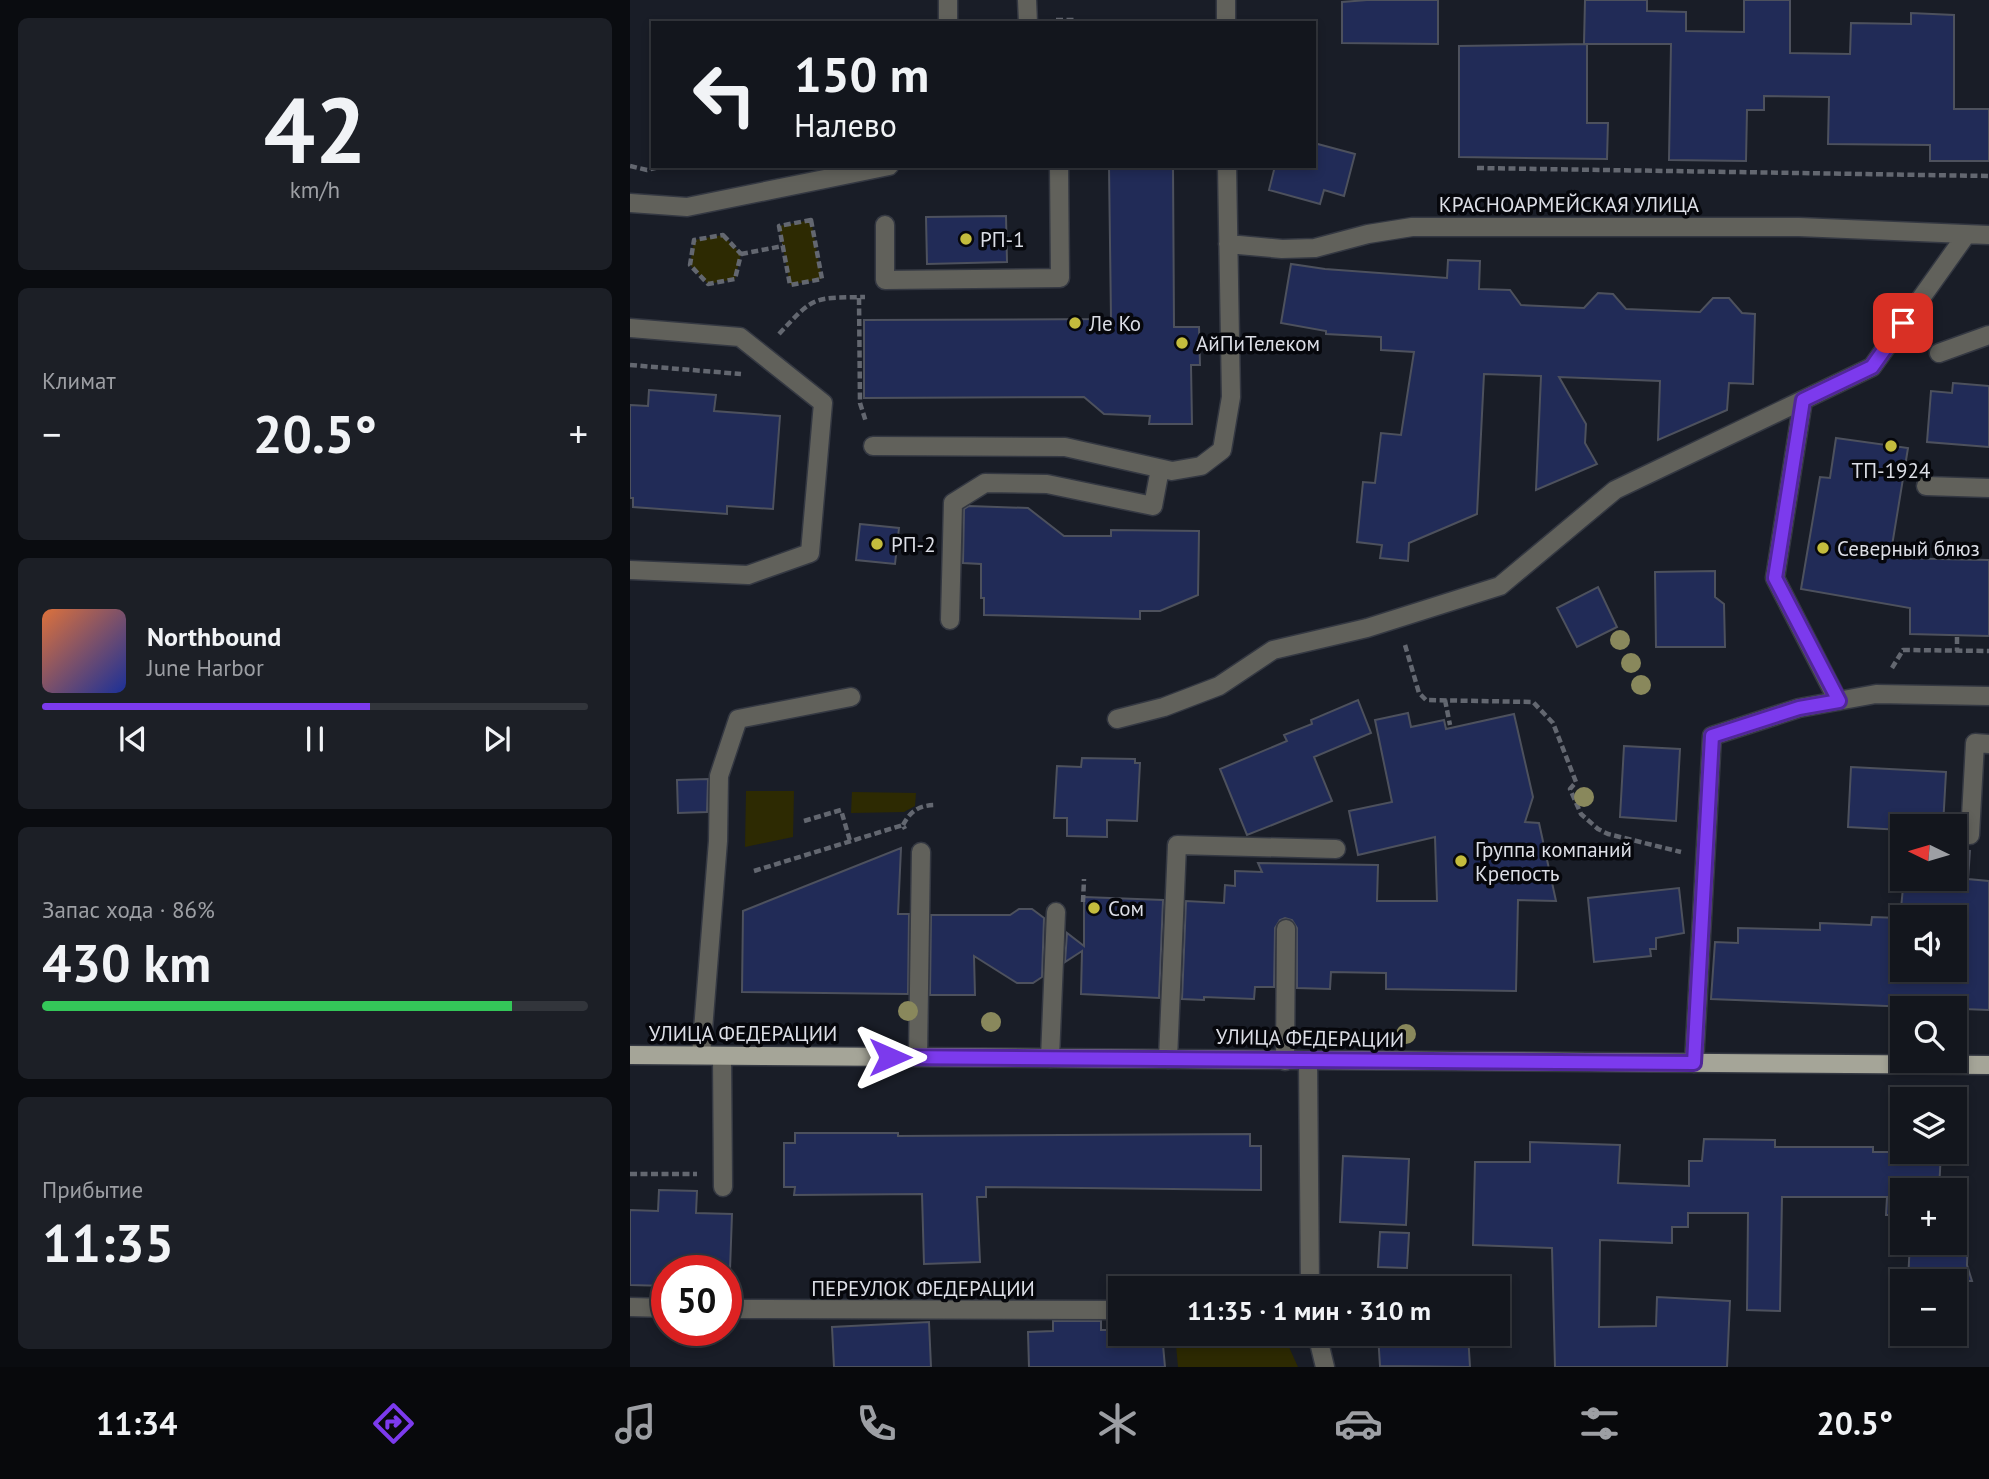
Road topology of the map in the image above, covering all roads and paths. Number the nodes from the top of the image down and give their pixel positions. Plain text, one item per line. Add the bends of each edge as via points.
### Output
1 (948, 0) edge
2 (1027, 0) edge
3 (1226, 0) edge
4 (948, 21) edge
5 (1036, 21) edge
6 (1056, 21) edge
7 (1075, 21) edge
8 (1226, 21) edge
9 (630, 166) edge
10 (655, 168) edge
11 (878, 168) edge
12 (1059, 168) edge
13 (1227, 168) edge
14 (1477, 168) dead end
15 (1989, 176) edge
16 (630, 203) edge
17 (885, 225) dead end
18 (1966, 235) junction
19 (1989, 235) edge
20 (1228, 244) junction
21 (783, 246) junction
22 (741, 254) junction
23 (630, 328) edge
24 (1989, 335) edge
25 (1939, 353) dead end
26 (762, 354) junction
27 (630, 365) edge
28 (755, 375) dead end
29 (1803, 400) junction
30 (873, 446) joint
31 (1160, 468) junction
32 (1926, 486) dead end
33 (1989, 488) edge
34 (630, 569) edge
35 (1397, 618) junction
36 (950, 620) dead end
37 (1957, 637) dead end
38 (1957, 651) junction
39 (1989, 651) edge
40 (1876, 694) junction
41 (1989, 696) edge
42 (851, 697) dead end
43 (1445, 700) junction
44 (1839, 701) junction
45 (1118, 719) dead end
46 (1450, 724) dead end
47 (1989, 744) edge
48 (937, 805) dead end
49 (804, 821) dead end
50 (903, 825) junction
51 (1970, 835) dead end
52 (850, 841) junction
53 (1336, 849) dead end
54 (921, 852) joint
55 (1705, 858) junction
56 (754, 871) dead end
57 (1056, 912) dead end
58 (1286, 929) dead end
59 (630, 1055) edge
60 (701, 1055) junction
61 (722, 1056) junction
62 (918, 1057) junction
63 (1050, 1058) junction
64 (1168, 1059) junction
65 (1284, 1061) junction
66 (1308, 1061) junction
67 (1694, 1063) junction
68 (1989, 1065) edge
69 (630, 1174) edge
70 (723, 1180) joint
71 (1310, 1276) edge
72 (630, 1307) edge
73 (651, 1308) edge
74 (742, 1309) edge
75 (1108, 1310) edge
76 (1320, 1346) edge
77 (1325, 1367) edge

1 - 4 street
2 - 5 street
3 - 8 street
6 - 7 path
9 - 10 path
11 - 16 street via 687,207
12 - 17 street via 1060,278 885,280
13 - 20 street
14 - 15 path
18 - 19 street, КРАСНОАРМЕЙСКАЯ УЛИЦА
18 - 20 street, КРАСНОАРМЕЙСКАЯ УЛИЦА via 1799,227 1412,227 1315,248
18 - 29 street via 1872,367
20 - 31 street via 1231,397 1222,450 1201,466 1172,471
21 - 21 path via 790,285 822,279 811,220 779,226
21 - 22 path
22 - 22 path via 723,235 694,240 690,265 708,284 735,279
23 - 26 street via 740,337
24 - 25 street
26 - 30 path via 805,306 819,298 859,298 860,403
26 - 34 street via 823,403 810,553 748,575
27 - 28 path
29 - 35 street via 1615,491 1500,586
29 - 44 street via 1775,578
30 - 31 street via 1065,447
31 - 36 street via 1153,506 1048,484 985,482 953,503
32 - 33 street
35 - 43 path via 1419,693 1426,700
35 - 45 street via 1273,650 1219,686
37 - 38 path
38 - 39 path
38 - 40 path via 1903,650
40 - 41 street
40 - 44 street
42 - 60 street via 738,719 719,776
43 - 46 path
43 - 55 path via 1533,702 1553,723 1576,782 1570,789 1581,814 1608,834
44 - 55 street via 1799,708 1712,736
47 - 51 street via 1975,743
48 - 50 path via 923,805 908,814
49 - 52 path via 841,810
50 - 52 path
50 - 54 path
52 - 56 path
53 - 64 street via 1177,845
54 - 62 street
55 - 67 street
57 - 63 street
58 - 65 street
59 - 60 main road, УЛИЦА ФЕДЕРАЦИИ
60 - 61 main road, УЛИЦА ФЕДЕРАЦИИ
61 - 62 main road, УЛИЦА ФЕДЕРАЦИИ
61 - 70 street
62 - 63 main road, УЛИЦА ФЕДЕРАЦИИ
63 - 64 main road, УЛИЦА ФЕДЕРАЦИИ
64 - 65 main road, УЛИЦА ФЕДЕРАЦИИ
65 - 66 main road, УЛИЦА ФЕДЕРАЦИИ
66 - 67 main road, УЛИЦА ФЕДЕРАЦИИ
66 - 71 street
67 - 68 main road, УЛИЦА ФЕДЕРАЦИИ
69 - 70 path
72 - 73 street
74 - 75 street, ПЕРЕУЛОК ФЕДЕРАЦИИ
76 - 77 street

